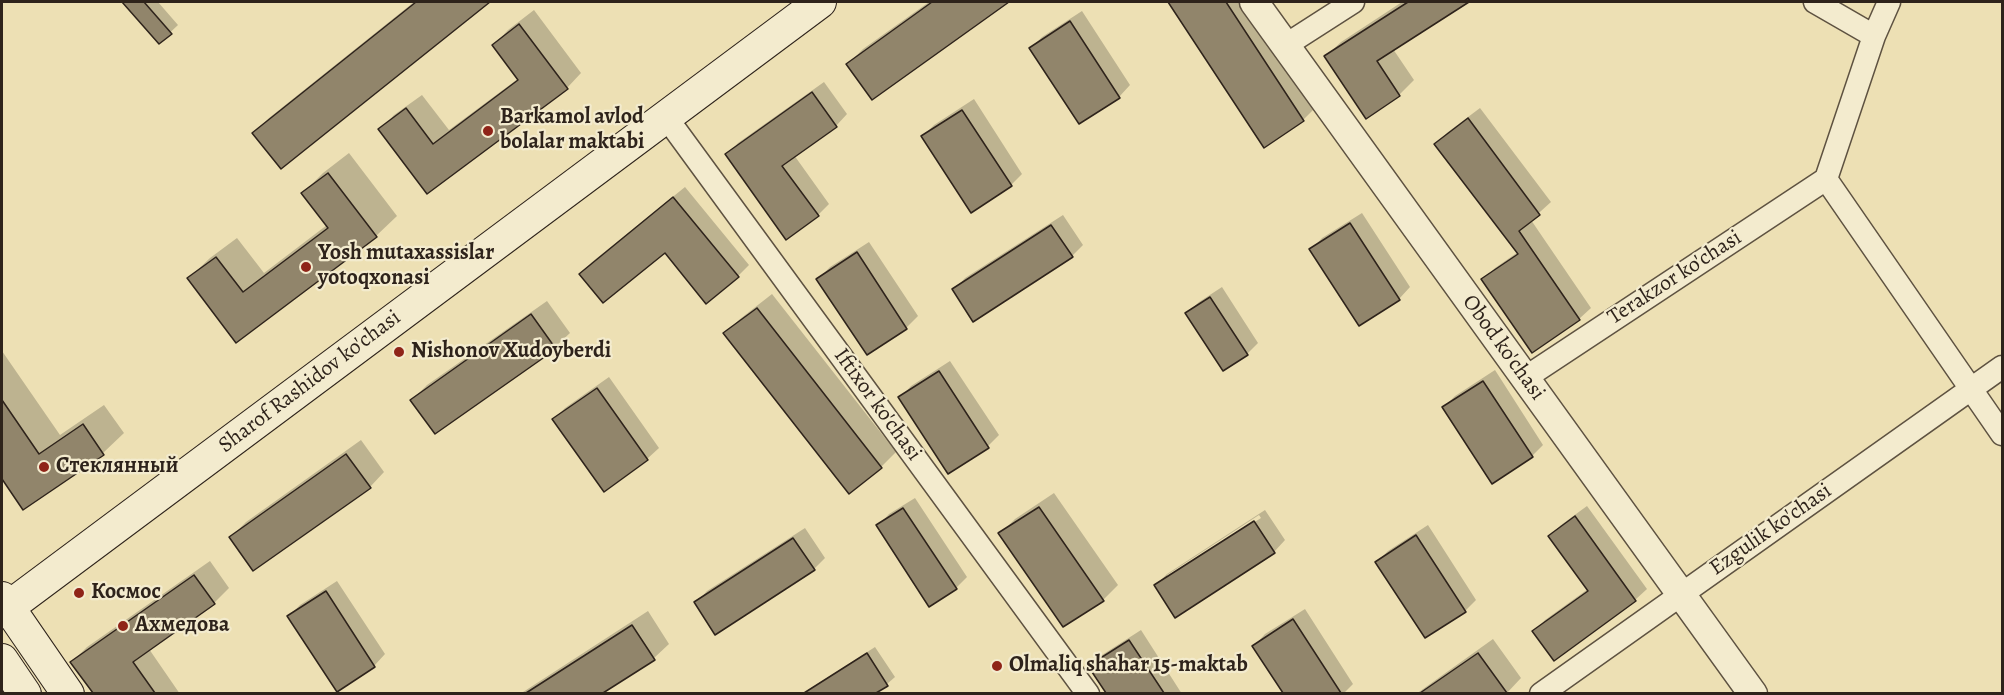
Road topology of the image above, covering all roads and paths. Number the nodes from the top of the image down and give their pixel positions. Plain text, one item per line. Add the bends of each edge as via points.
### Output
1 (820, 2) edge
2 (1254, 2) edge
3 (1353, 2) edge
4 (1815, 2) edge
5 (1889, 2) edge
6 (1874, 36) junction
7 (1286, 45) junction
8 (666, 117) junction
9 (1826, 179) junction
10 (2002, 367) edge
11 (1525, 378) junction
12 (1971, 389) junction
13 (2002, 434) edge
14 (1681, 593) junction
15 (4, 605) edge
16 (2, 660) edge
17 (25, 693) edge
18 (68, 693) edge
19 (1088, 693) edge
20 (1541, 693) edge
21 (1753, 693) edge

1 - 8 main road, Sharof Rashidov ko'chasi
2 - 7 street, Obod ko'chasi
3 - 7 street
4 - 6 street
5 - 6 street
6 - 9 street
7 - 11 street, Obod ko'chasi
8 - 15 main road, Sharof Rashidov ko'chasi
8 - 19 street, Iftixor ko'chasi
9 - 11 street, Terakzor ko'chasi
9 - 12 street
10 - 12 street, Ezgulik ko'chasi
11 - 14 street, Obod ko'chasi
12 - 13 street
12 - 14 street, Ezgulik ko'chasi
14 - 20 street, Ezgulik ko'chasi
14 - 21 street, Obod ko'chasi
15 - 18 main road
16 - 17 main road

